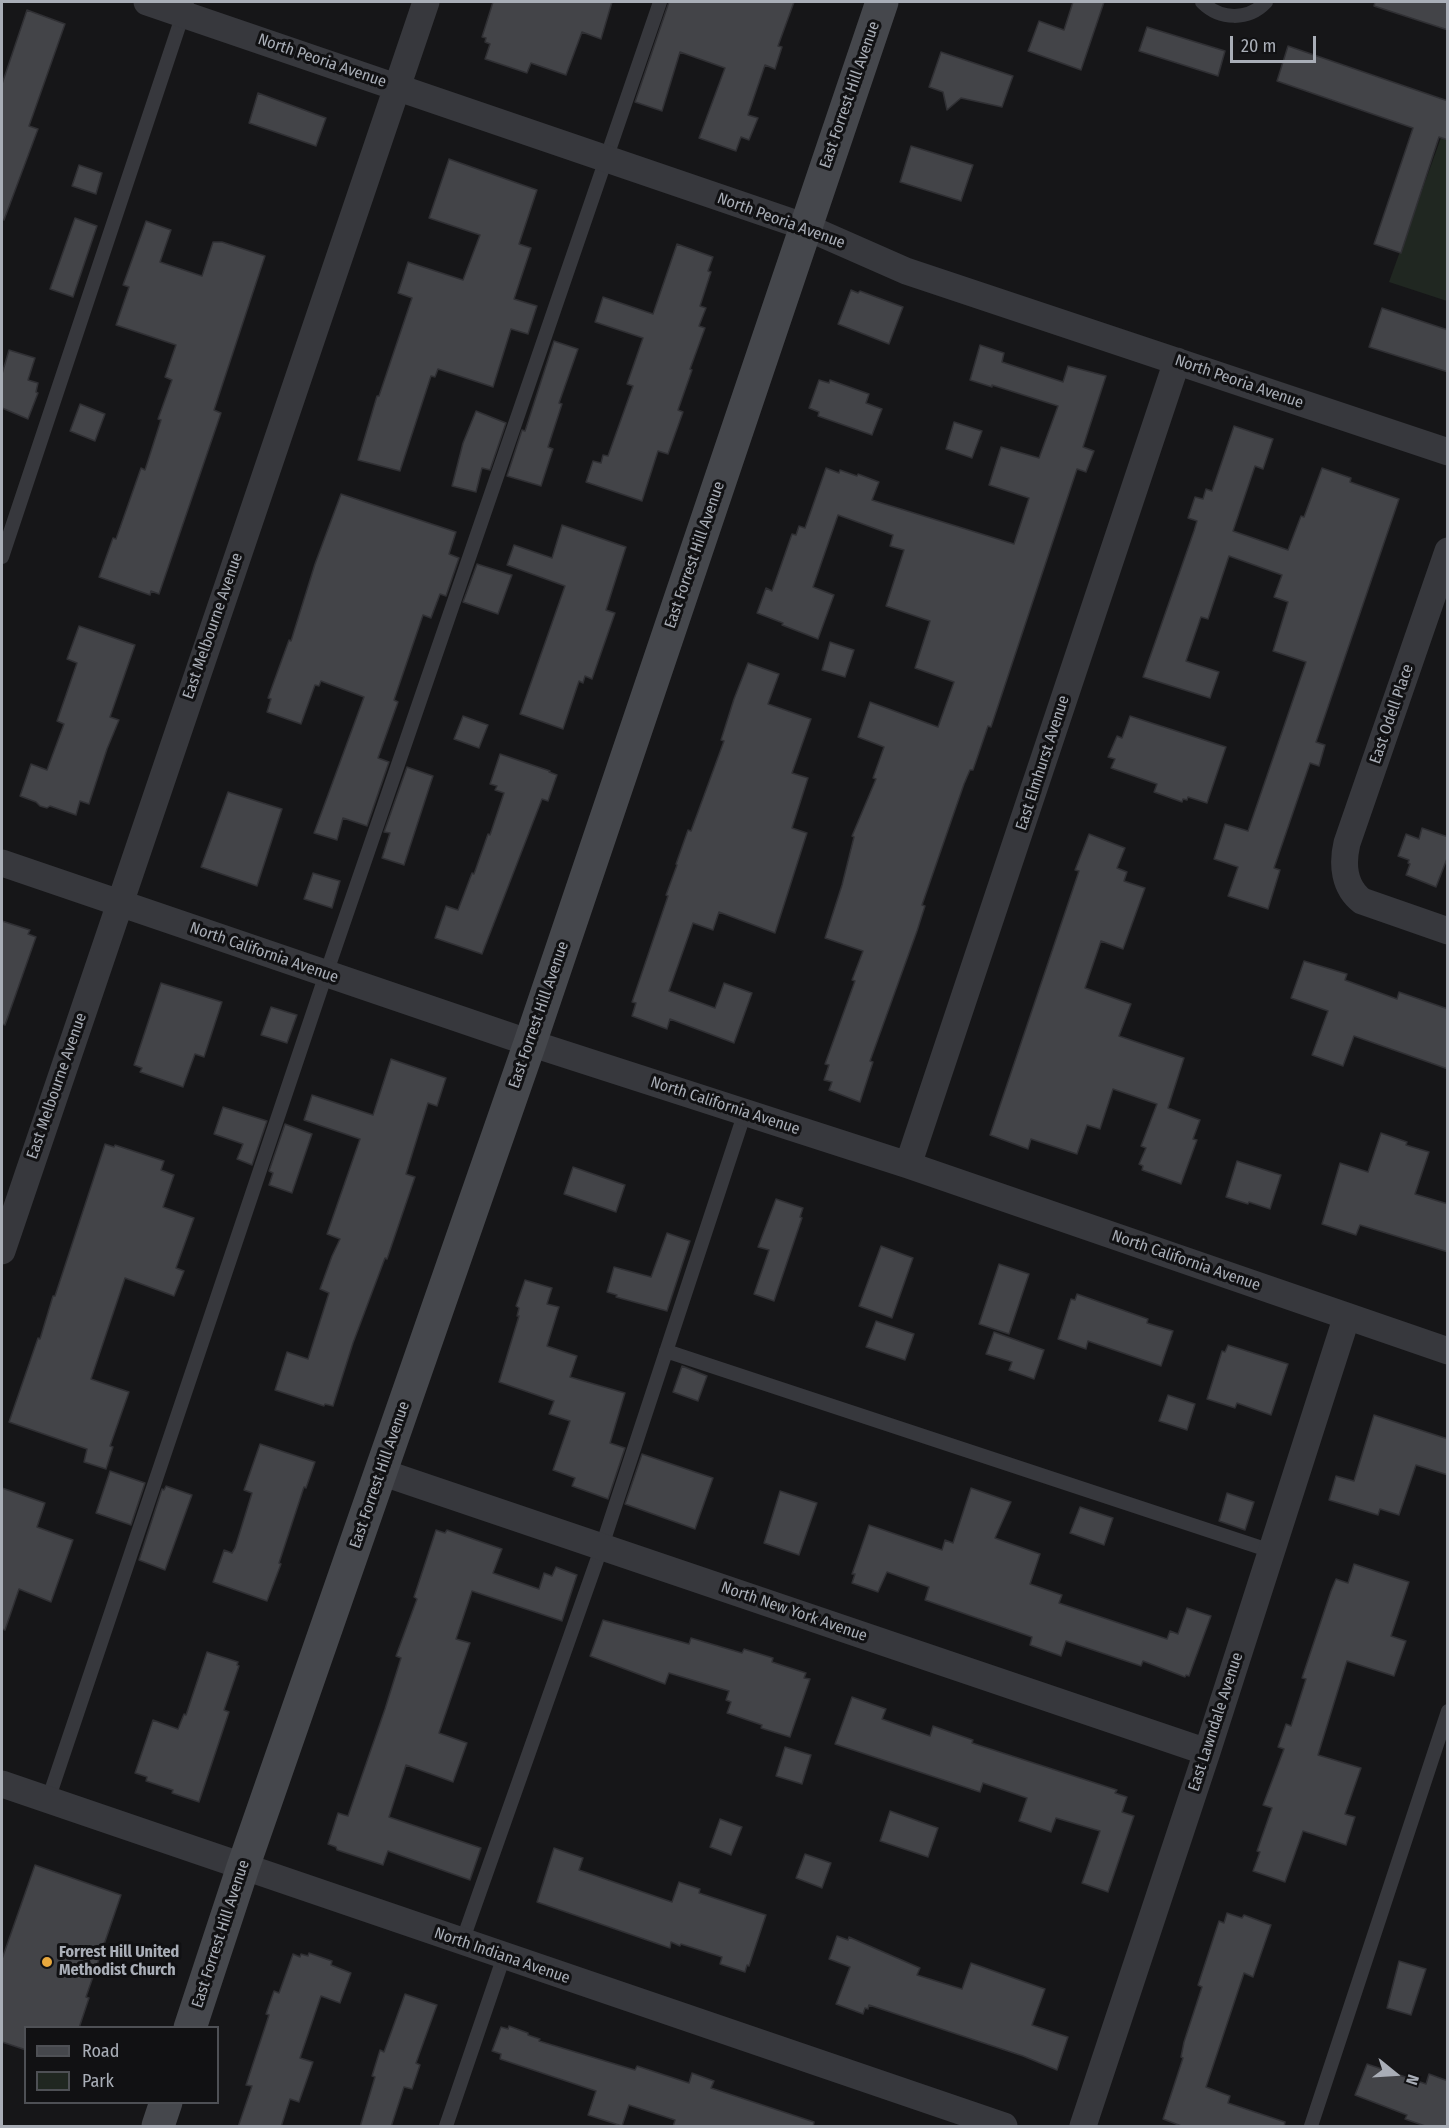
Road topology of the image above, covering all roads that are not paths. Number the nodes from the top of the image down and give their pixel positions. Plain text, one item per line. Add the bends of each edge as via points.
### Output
1 (147, 2) edge
2 (426, 2) edge
3 (660, 2) edge
4 (882, 2) edge
5 (1202, 2) edge
6 (1266, 2) edge
7 (185, 8) edge
8 (397, 87) junction
9 (606, 159) junction
10 (806, 227) junction
11 (1177, 361) junction
12 (1448, 452) edge
13 (1448, 551) edge
14 (2, 557) edge
15 (2, 863) edge
16 (118, 903) junction
17 (1448, 931) edge
18 (326, 974) junction
19 (530, 1043) junction
20 (745, 1112) junction
21 (908, 1166) junction
22 (2, 1251) edge
23 (1347, 1316) junction
24 (666, 1351) junction
25 (1448, 1351) edge
26 (381, 1472) junction
27 (602, 1546) junction
28 (1271, 1551) junction
29 (1448, 1711) edge
30 (1207, 1752) junction
31 (2, 1784) edge
32 (48, 1800) junction
33 (243, 1867) junction
34 (462, 1942) junction
35 (504, 1956) junction
36 (191, 2026) edge
37 (166, 2104) edge
38 (158, 2127) edge
39 (446, 2127) edge
40 (1004, 2127) edge
41 (1083, 2127) edge
42 (1311, 2127) edge

1 - 7 street, North Peoria Avenue
2 - 8 street, East Melbourne Avenue
3 - 9 lane
4 - 10 main road, East Forrest Hill Avenue
5 - 6 lane via 1221,15 1235,16 1249,14
7 - 8 street, North Peoria Avenue
7 - 14 lane
8 - 9 street, North Peoria Avenue
8 - 16 street, East Melbourne Avenue
9 - 10 street, North Peoria Avenue
9 - 18 lane
10 - 11 street, North Peoria Avenue via 899,269
10 - 19 main road, East Forrest Hill Avenue
11 - 12 street, North Peoria Avenue
11 - 21 street, East Elmhurst Avenue
13 - 17 street, East Odell Place via 1344,860 1354,894 1367,904
15 - 16 street, North California Avenue
16 - 18 street, North California Avenue
16 - 22 street, East Melbourne Avenue
18 - 19 street, North California Avenue
18 - 32 lane
19 - 20 street, North California Avenue
19 - 26 main road, East Forrest Hill Avenue
20 - 21 street, North California Avenue
20 - 24 lane
21 - 23 street, North California Avenue
23 - 25 street, North California Avenue
23 - 28 street, East Lawndale Avenue
24 - 27 lane
24 - 28 lane
26 - 27 street, North New York Avenue
26 - 33 main road, East Forrest Hill Avenue
27 - 30 street, North New York Avenue
27 - 34 lane
28 - 30 street, East Lawndale Avenue
29 - 42 lane
30 - 41 street, East Lawndale Avenue
31 - 32 street, North Indiana Avenue
32 - 33 street, North Indiana Avenue
33 - 34 street, North Indiana Avenue
33 - 36 main road, East Forrest Hill Avenue
34 - 35 street, North Indiana Avenue
35 - 39 lane
35 - 40 street, North Indiana Avenue
37 - 38 main road

